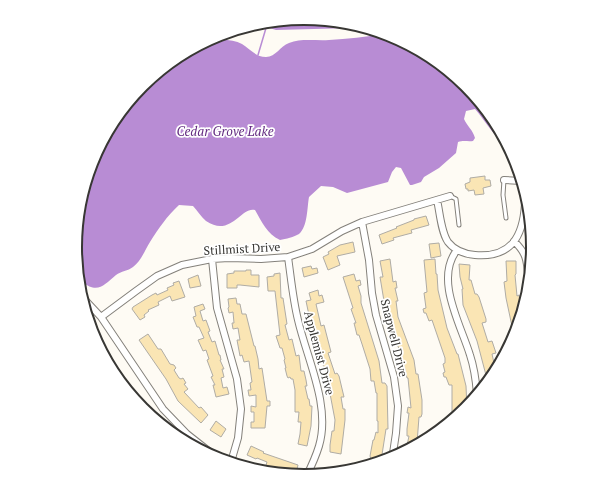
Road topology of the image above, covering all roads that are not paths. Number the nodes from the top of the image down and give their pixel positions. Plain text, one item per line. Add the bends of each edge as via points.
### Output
1 (504, 180) joint
2 (516, 181) edge
3 (450, 196) joint
4 (437, 200) junction
5 (525, 217) edge
6 (506, 218) dead end
7 (362, 222) junction
8 (459, 225) dead end
9 (514, 241) junction
10 (457, 250) junction
11 (288, 257) junction
12 (212, 259) junction
13 (527, 260) edge
14 (90, 305) edge
15 (101, 317) junction
16 (476, 389) edge
17 (198, 443) edge
18 (393, 451) edge
19 (232, 458) edge
20 (309, 470) edge

1 - 2 street
1 - 6 lane
3 - 4 street, Stillmist Drive
3 - 8 lane via 456,199
4 - 7 street, Stillmist Drive
4 - 10 street via 441,224 448,241
5 - 9 street via 522,229
7 - 11 street, Stillmist Drive via 312,249
7 - 18 street, Snapwell Drive via 376,315 394,377 398,406
9 - 10 street via 506,250 488,256 472,255
9 - 13 street via 523,250
10 - 16 street via 452,255 448,268 448,283 452,305 470,356
11 - 12 street, Stillmist Drive
11 - 20 street, Applemist Drive via 298,320 321,402 320,444
12 - 15 street, Stillmist Drive via 182,265 158,276
12 - 19 street via 217,308 237,379 241,408 238,438
14 - 15 street
15 - 17 street via 163,409

